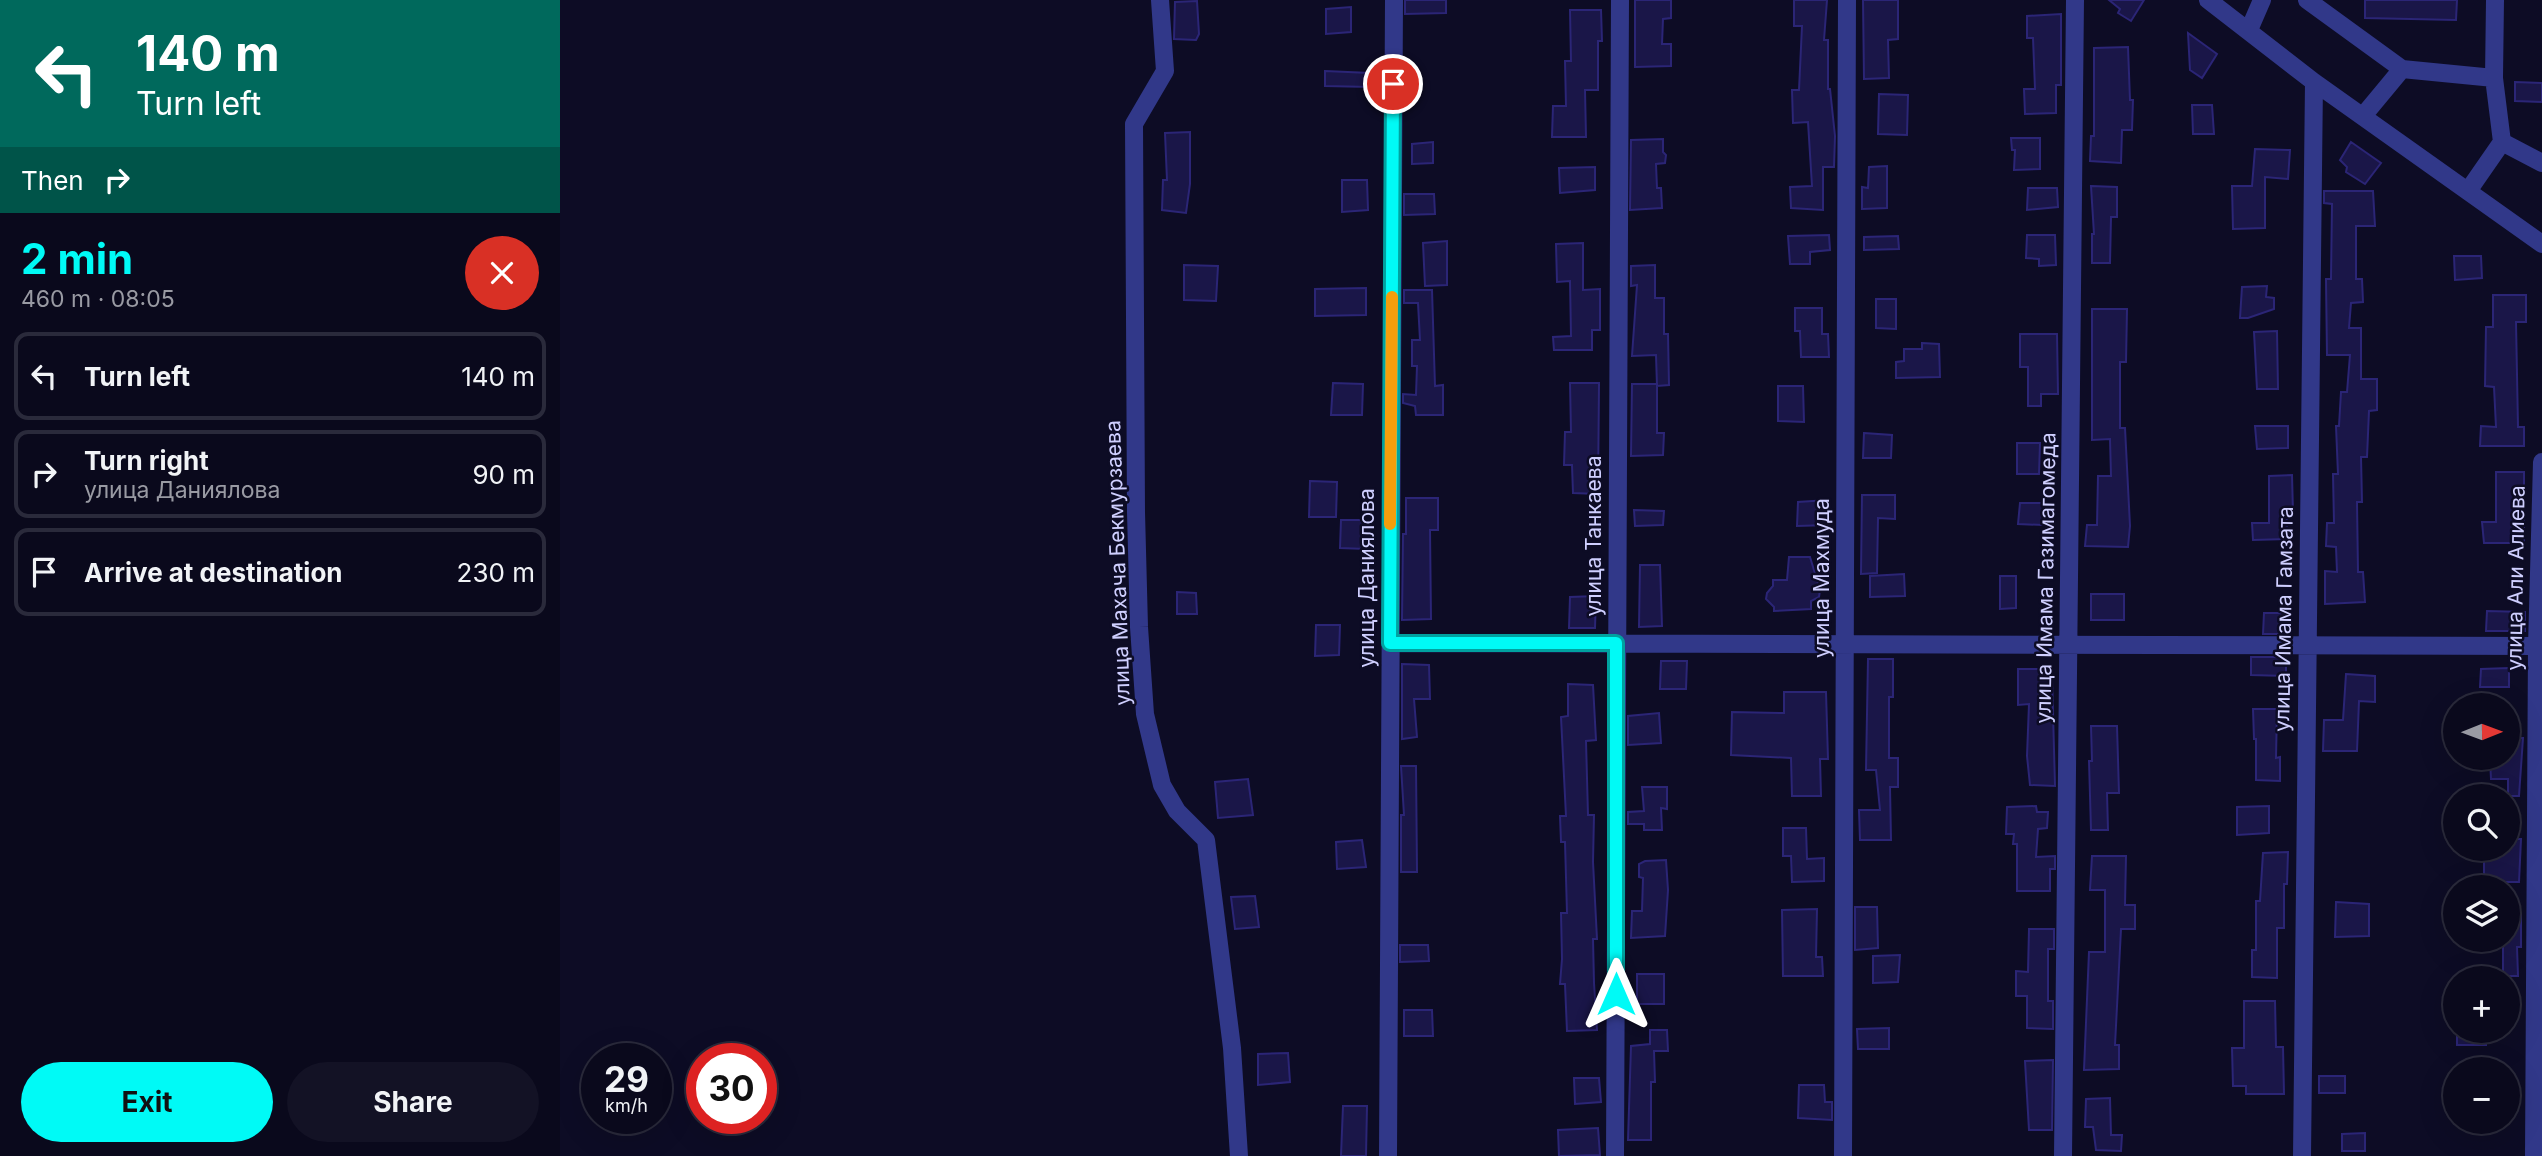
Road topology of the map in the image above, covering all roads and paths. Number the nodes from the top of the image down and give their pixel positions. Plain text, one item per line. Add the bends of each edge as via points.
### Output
1 (1160, 0) edge
2 (1394, 0) edge
3 (1620, 0) edge
4 (1847, 0) edge
5 (2075, 0) edge
6 (2208, 0) edge
7 (2262, 0) edge
8 (2307, 0) edge
9 (2495, 0) edge
10 (2249, 30) junction
11 (2402, 69) junction
12 (2494, 78) junction
13 (2314, 82) junction
14 (2363, 116) junction
15 (2501, 142) junction
16 (2542, 163) edge
17 (2468, 191) junction
18 (2542, 244) edge
19 (2542, 462) edge
20 (1390, 643) junction
21 (1616, 643) junction
22 (1844, 644) junction
23 (2067, 645) junction
24 (2307, 645) junction
25 (2537, 646) junction
26 (1239, 1156) edge
27 (1388, 1156) edge
28 (1615, 1156) edge
29 (1843, 1156) edge
30 (2063, 1156) edge
31 (2302, 1156) edge
32 (2534, 1156) edge

1 - 26 street, улица Махача Бекмурзаева via 1165,71 1134,124 1139,627 1145,714 1162,785 1177,810 1206,840 1232,1048
2 - 20 street, улица Даниялова
3 - 21 street, улица Танкаева
4 - 22 street, улица Махмуда
5 - 23 street, улица Имама Газимагомеда
6 - 10 street
7 - 10 street
8 - 11 street
9 - 12 street
10 - 13 street
11 - 12 street
11 - 14 street
12 - 15 street
13 - 14 street
13 - 24 street, улица Имама Гамзата
14 - 17 street
15 - 16 street
15 - 17 street
17 - 18 street
19 - 25 street, улица Али Алиева
20 - 21 street
20 - 27 street, улица Даниялова
21 - 22 street
21 - 28 street, улица Танкаева
22 - 23 street
22 - 29 street, улица Махмуда
23 - 24 street
23 - 30 street, улица Имама Газимагомеда
24 - 25 street
24 - 31 street, улица Имама Гамзата
25 - 32 street, улица Али Алиева

